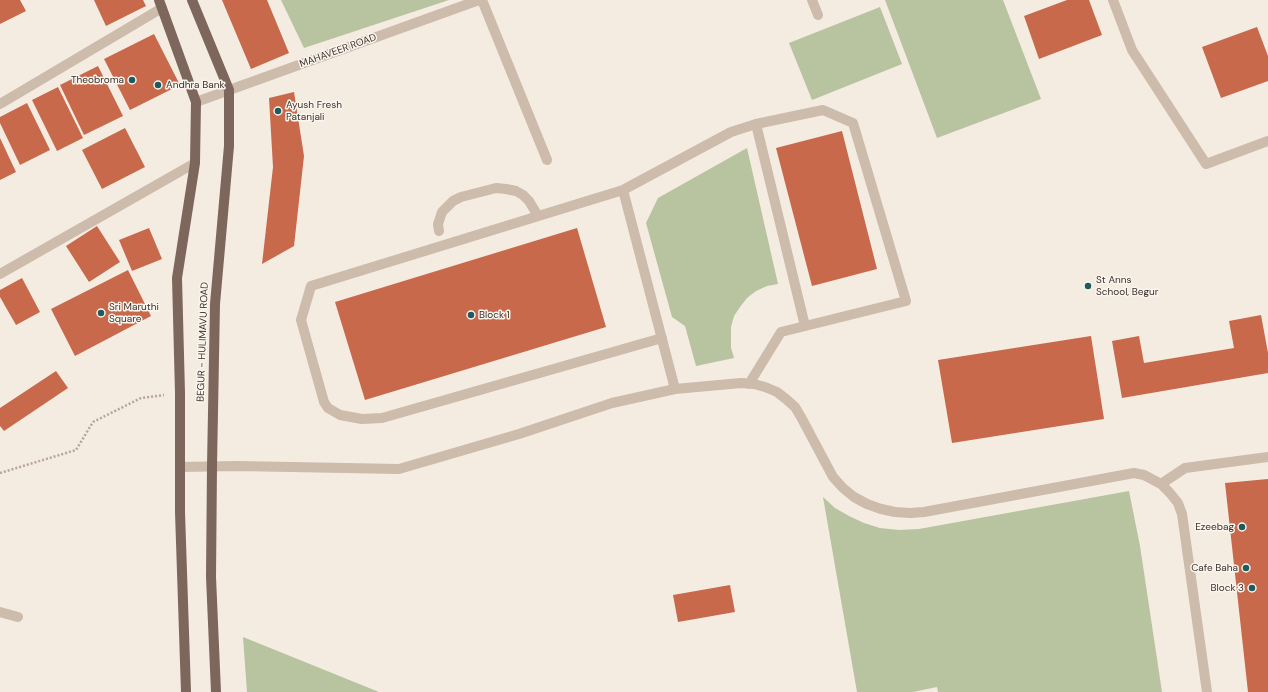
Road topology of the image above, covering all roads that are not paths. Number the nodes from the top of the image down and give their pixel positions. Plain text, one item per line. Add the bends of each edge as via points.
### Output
1 (192, 0) edge
2 (480, 0) edge
3 (812, 0) edge
4 (1113, 0) edge
5 (161, 4) edge
6 (818, 15) dead end
7 (229, 90) junction
8 (196, 102) junction
9 (0, 104) edge
10 (756, 124) junction
11 (1268, 141) edge
12 (547, 160) dead end
13 (195, 163) junction
14 (623, 190) junction
15 (538, 216) junction
16 (438, 231) dead end
17 (0, 274) edge
18 (806, 326) junction
19 (662, 338) junction
20 (749, 384) junction
21 (675, 389) junction
22 (1268, 457) edge
23 (212, 466) junction
24 (180, 467) junction
25 (1161, 484) junction
26 (0, 612) edge
27 (18, 617) dead end
28 (186, 692) edge
29 (216, 692) edge
30 (1207, 692) edge

1 - 7 main road, BEGUR - HULIMAVU ROAD
2 - 7 street, MAHAVEER ROAD
2 - 12 street
3 - 6 street
4 - 11 street via 1132,50 1206,164
5 - 8 main road, BEGUR - HULIMAVU ROAD
5 - 9 street
7 - 8 street, MAHAVEER ROAD
7 - 23 main road, BEGUR - HULIMAVU ROAD via 228,146 215,304
8 - 13 main road, BEGUR - HULIMAVU ROAD
10 - 14 street via 731,132
10 - 18 street
10 - 18 street via 823,110 853,123 906,301
13 - 17 street
13 - 24 main road, BEGUR - HULIMAVU ROAD via 178,278
14 - 15 street
14 - 19 street
15 - 16 street via 523,195 506,188 496,188 460,197 447,205 442,212
15 - 19 street via 311,286 301,320 324,402 328,408 345,417 382,418
18 - 20 street via 781,332
19 - 21 street
20 - 21 street
20 - 25 street via 765,387 795,407 833,477 854,497 881,509 895,512 924,512 1134,473
21 - 23 street via 612,403 399,470
22 - 25 street via 1185,468
23 - 24 street
23 - 29 main road, BEGUR - HULIMAVU ROAD
24 - 28 main road, BEGUR - HULIMAVU ROAD
25 - 30 street via 1178,503 1182,514
26 - 27 street

